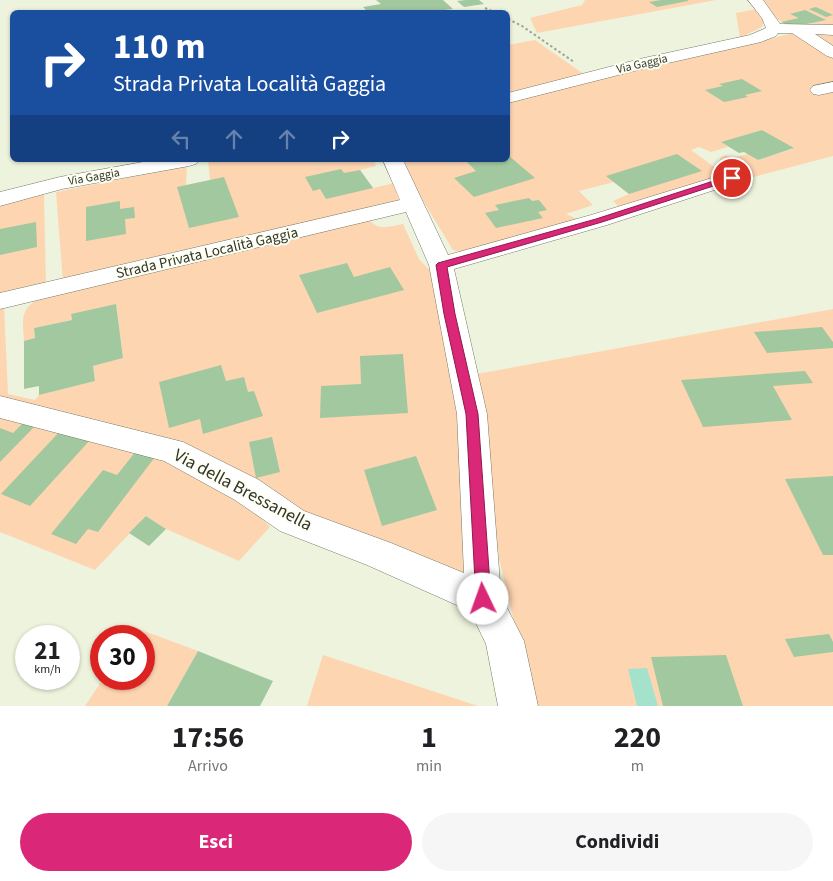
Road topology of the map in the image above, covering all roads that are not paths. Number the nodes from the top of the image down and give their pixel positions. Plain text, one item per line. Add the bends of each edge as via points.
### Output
1 (755, 0) edge
2 (774, 28) junction
3 (796, 29) junction
4 (833, 30) edge
5 (833, 53) edge
6 (510, 97) edge
7 (178, 162) edge
8 (394, 162) edge
9 (732, 178) dead end
10 (0, 199) edge
11 (413, 204) junction
12 (442, 265) junction
13 (0, 301) edge
14 (0, 407) edge
15 (483, 599) junction
16 (518, 706) edge

1 - 2 street
2 - 3 street
2 - 6 street, Via Gaggia via 755,39
3 - 4 street
3 - 5 street
7 - 10 street, Via Gaggia via 60,183
8 - 11 street
9 - 12 street
11 - 12 street
11 - 13 street, Strada Privata Località Gaggia
12 - 15 street via 472,414
14 - 15 street, Via della Bressanella via 172,451 247,490 292,521
15 - 16 street via 505,641

